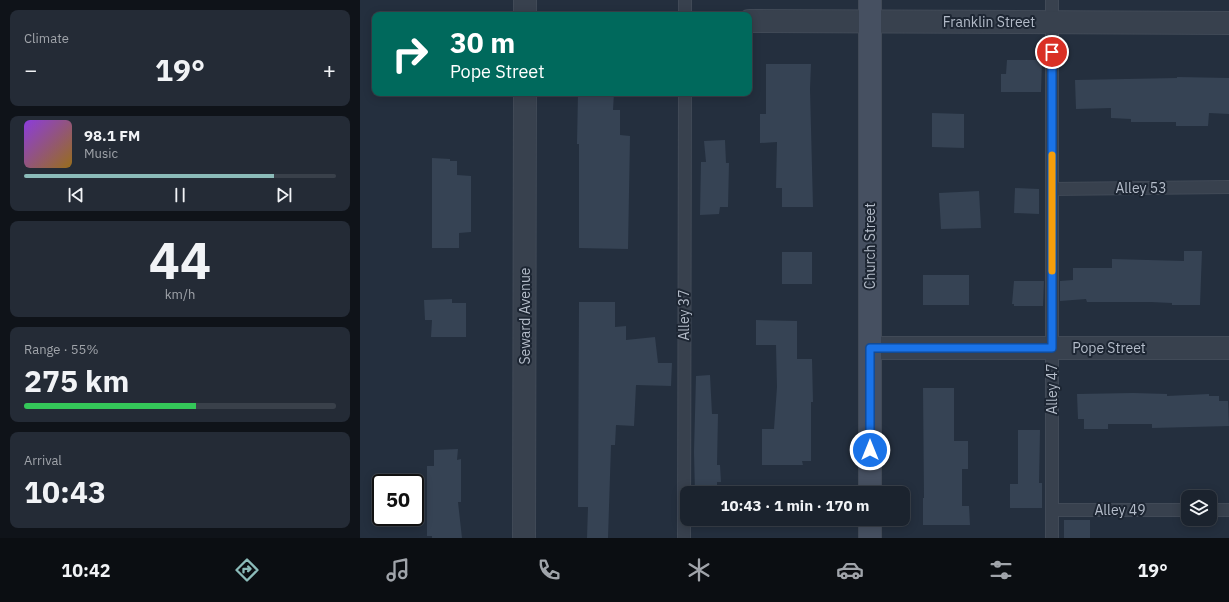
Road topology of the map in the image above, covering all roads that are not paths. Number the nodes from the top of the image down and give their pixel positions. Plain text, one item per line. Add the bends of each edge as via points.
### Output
1 (525, 0) edge
2 (685, 0) edge
3 (870, 0) edge
4 (1052, 0) edge
5 (525, 12) edge
6 (685, 12) edge
7 (752, 21) edge
8 (870, 22) junction
9 (1052, 22) junction
10 (1229, 23) edge
11 (525, 96) edge
12 (684, 96) edge
13 (1229, 187) edge
14 (1052, 188) junction
15 (870, 348) junction
16 (1052, 348) junction
17 (1229, 348) edge
18 (870, 486) edge
19 (1052, 510) junction
20 (1181, 510) edge
21 (1217, 510) edge
22 (1229, 510) edge
23 (870, 526) edge
24 (524, 538) edge
25 (684, 538) edge
26 (870, 538) edge
27 (1052, 538) edge

1 - 5 street
2 - 6 lane
3 - 8 main road, Church Street
4 - 9 lane, Alley 47
7 - 8 street, Franklin Street
8 - 9 street, Franklin Street
8 - 15 main road, Church Street
9 - 10 street, Franklin Street
9 - 14 lane, Alley 47
11 - 24 street, Seward Avenue
12 - 25 lane, Alley 37
13 - 14 lane, Alley 53
14 - 16 lane, Alley 47
15 - 16 street, Pope Street
15 - 18 main road, Church Street
16 - 17 street, Pope Street
16 - 19 lane, Alley 47
19 - 20 lane, Alley 49
19 - 27 lane, Alley 47
21 - 22 lane
23 - 26 main road

